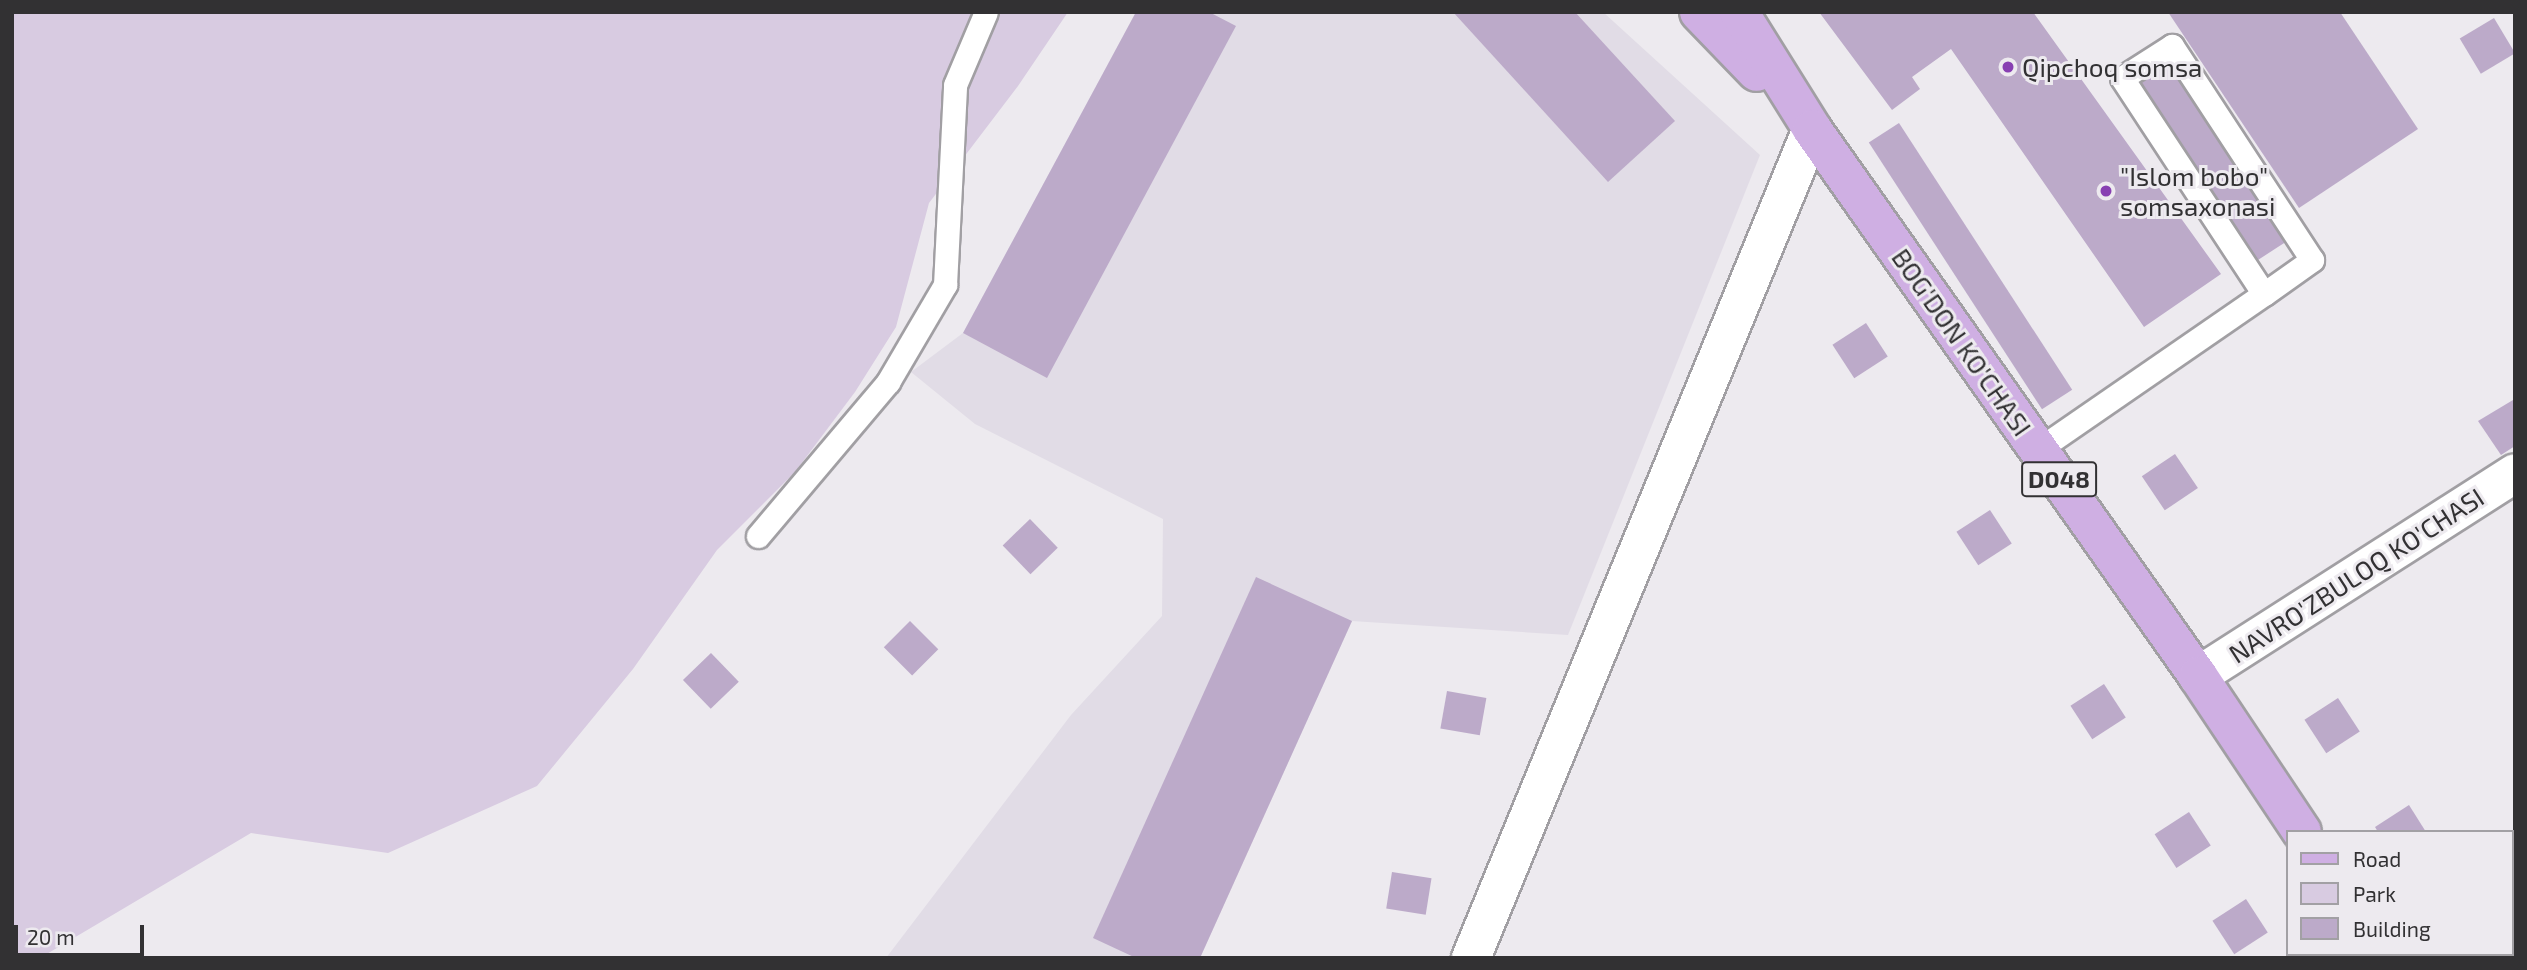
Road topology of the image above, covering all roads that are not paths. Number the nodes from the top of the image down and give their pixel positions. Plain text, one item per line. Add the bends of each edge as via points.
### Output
1 (986, 12) edge
2 (1699, 12) edge
3 (1739, 12) edge
4 (1812, 129) junction
5 (2264, 294) junction
6 (2039, 449) junction
7 (2515, 473) edge
8 (758, 536) dead end
9 (2198, 676) junction
10 (2301, 830) edge
11 (1471, 958) edge

1 - 8 lane via 955,85 945,285 888,382
2 - 4 main road, BOG'DON KO'CHASI / D048
3 - 4 main road, BOG'DON KO'CHASI / D048
4 - 6 main road, BOG'DON KO'CHASI / D048
4 - 11 street
5 - 5 lane via 2312,260 2172,46 2122,78
5 - 6 lane
6 - 9 main road, BOG'DON KO'CHASI / D048
7 - 9 street, NAVRO'ZBULOQ KO'CHASI
9 - 10 main road, BOG'DON KO'CHASI / D048

